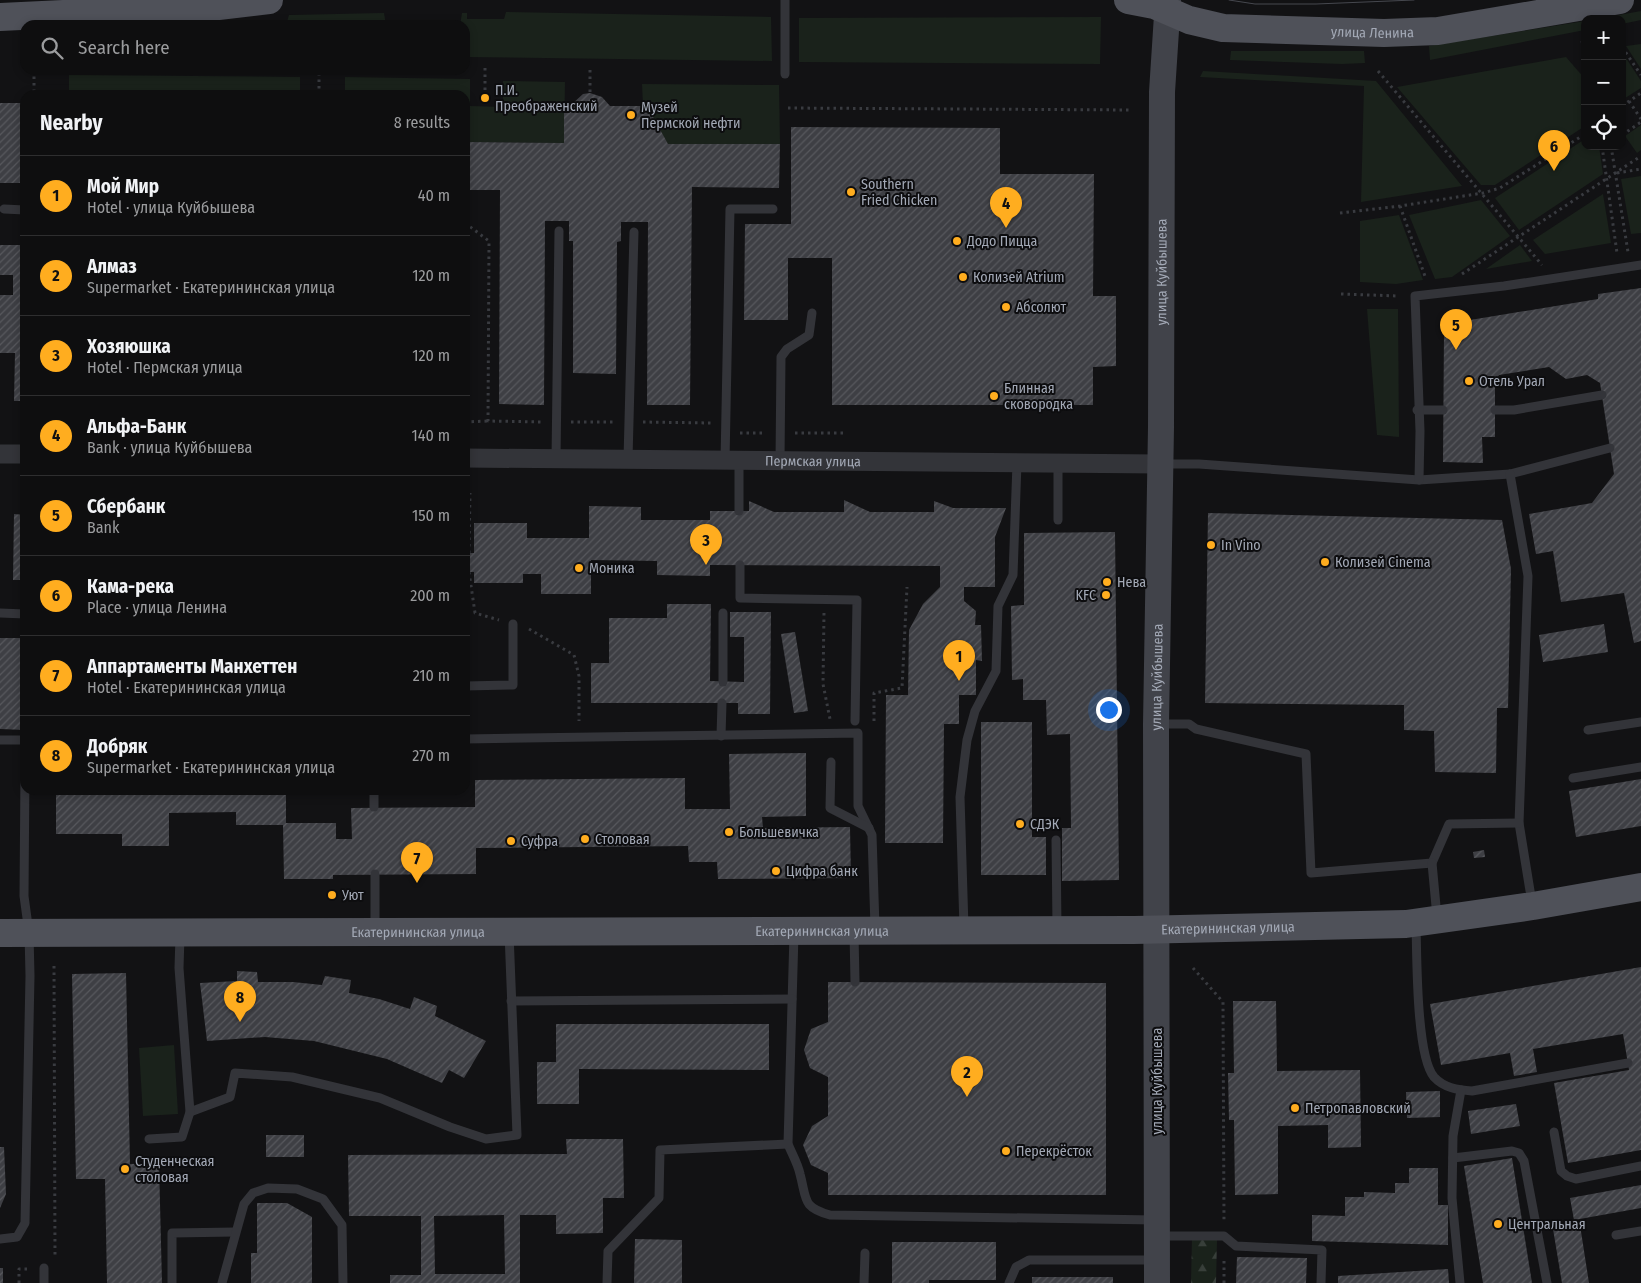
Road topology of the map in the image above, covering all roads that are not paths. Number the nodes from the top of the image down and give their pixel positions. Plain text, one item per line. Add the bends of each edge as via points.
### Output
1 (34, 0) edge
2 (270, 0) edge
3 (785, 0) edge
4 (1128, 0) edge
5 (1620, 0) edge
6 (1161, 4) edge
7 (4, 17) edge
8 (784, 74) dead end
9 (4, 209) dead end
10 (773, 209) dead end
11 (20, 210) edge
12 (559, 231) dead end
13 (634, 232) dead end
14 (1641, 265) edge
15 (812, 313) dead end
16 (1602, 395) dead end
17 (1417, 410) junction
18 (1444, 410) dead end
19 (1495, 410) dead end
20 (1610, 448) dead end
21 (0, 454) edge
22 (20, 454) edge
23 (470, 458) edge
24 (556, 459) junction
25 (628, 460) junction
26 (732, 461) junction
27 (780, 461) junction
28 (1017, 463) junction
29 (1058, 464) junction
30 (1160, 464) junction
31 (1510, 474) junction
32 (1419, 480) junction
33 (739, 511) dead end
34 (1058, 520) dead end
35 (740, 565) dead end
36 (0, 613) edge
37 (723, 613) dead end
38 (20, 614) edge
39 (513, 624) road end
40 (723, 682) dead end
41 (470, 686) edge
42 (722, 704) dead end
43 (855, 721) dead end
44 (1641, 722) edge
45 (1156, 724) junction
46 (1588, 730) dead end
47 (721, 736) junction
48 (470, 739) edge
49 (0, 740) edge
50 (20, 740) edge
51 (831, 762) dead end
52 (1641, 767) edge
53 (1573, 778) dead end
54 (25, 795) edge
55 (374, 795) edge
56 (374, 807) dead end
57 (1519, 823) junction
58 (869, 828) junction
59 (1056, 840) dead end
60 (1432, 863) junction
61 (374, 874) dead end
62 (1641, 886) edge
63 (1533, 906) junction
64 (1427, 921) junction
65 (1155, 929) junction
66 (509, 930) junction
67 (865, 930) junction
68 (964, 930) junction
69 (1057, 930) junction
70 (794, 931) junction
71 (375, 932) junction
72 (0, 933) edge
73 (28, 933) junction
74 (180, 933) junction
75 (855, 982) dead end
76 (792, 999) junction
77 (511, 1000) junction
78 (1628, 1063) dead end
79 (1460, 1090) junction
80 (190, 1112) junction
81 (1554, 1132) dead end
82 (148, 1139) dead end
83 (788, 1144) junction
84 (1452, 1158) junction
85 (1641, 1166) edge
86 (1641, 1231) edge
87 (235, 1232) junction
88 (1616, 1235) dead end
89 (0, 1239) edge
90 (1157, 1250) edge
91 (865, 1253) dead end
92 (44, 1268) road end
93 (44, 1283) edge
94 (172, 1283) edge
95 (222, 1283) edge
96 (343, 1283) edge
97 (607, 1283) edge
98 (864, 1283) edge
99 (1009, 1283) edge
100 (1321, 1283) edge
101 (1460, 1283) edge
102 (1547, 1283) edge

1 - 7 main road
2 - 7 main road via 210,7
3 - 8 lane
4 - 6 main road, улица Ленина
5 - 6 main road, улица Ленина via 1438,31 1384,33 1223,28 1189,20
6 - 30 main road, улица Куйбышева
9 - 11 lane
10 - 26 lane via 730,209 725,423
12 - 24 lane
13 - 25 lane
14 - 17 lane via 1415,296
15 - 27 lane via 809,335 787,349 781,358
16 - 19 lane via 1514,410
17 - 18 lane
17 - 32 lane
20 - 31 lane
21 - 22 street
23 - 24 street, Пермская улица
24 - 25 street, Пермская улица
25 - 26 street, Пермская улица
26 - 27 street, Пермская улица
26 - 33 lane
27 - 28 street, Пермская улица
28 - 29 street, Пермская улица
28 - 68 lane via 1012,575 998,606 996,670 975,711 967,740 960,798
29 - 30 street, Пермская улица
29 - 34 lane
30 - 32 lane
30 - 45 main road, улица Куйбышева
31 - 32 lane
31 - 57 lane via 1528,576
35 - 43 lane via 740,598 857,600
36 - 38 lane
37 - 40 lane
39 - 41 lane via 513,685
42 - 47 lane
44 - 46 lane
45 - 60 lane via 1188,724 1196,729 1306,754 1311,873
45 - 65 main road, улица Куйбышева
47 - 48 lane
47 - 58 lane via 858,733 858,806
49 - 50 lane
51 - 58 lane via 830,808
52 - 53 lane
54 - 73 lane via 24,896
55 - 56 lane
57 - 60 lane via 1449,824
57 - 63 lane
58 - 67 lane via 872,835
59 - 69 lane
60 - 64 lane
61 - 71 lane
62 - 63 main road, Екатерининская улица
63 - 64 main road, Екатерининская улица
64 - 65 main road, Екатерининская улица
64 - 79 lane via 1418,1009 1427,1061 1433,1076 1451,1089
65 - 69 main road, Екатерининская улица
65 - 90 main road, улица Куйбышева
66 - 70 main road, Екатерининская улица
66 - 71 main road, Екатерининская улица
66 - 77 lane
67 - 68 main road, Екатерининская улица
67 - 70 main road, Екатерининская улица
67 - 75 lane
68 - 69 main road, Екатерининская улица
70 - 76 lane
71 - 74 main road, Екатерининская улица
72 - 73 main road, Екатерининская улица
73 - 74 main road, Екатерининская улица
73 - 89 lane via 25,1223 17,1237
74 - 80 lane via 179,968
76 - 77 lane
76 - 83 lane
77 - 80 lane via 517,1135 486,1139 380,1098 283,1077 235,1073 230,1097
78 - 79 lane via 1472,1091
79 - 84 lane
80 - 82 lane via 182,1136
81 - 85 lane via 1561,1171 1567,1176 1576,1179
83 - 90 lane via 800,1173 806,1203 814,1210 830,1215
83 - 97 lane via 660,1150 659,1198 608,1251
84 - 101 lane via 1452,1198
84 - 102 lane via 1512,1151 1519,1153 1524,1161
86 - 88 lane
87 - 94 lane via 172,1233
87 - 95 lane
87 - 96 lane via 244,1204 253,1193 268,1188 297,1188 323,1199 342,1224
90 - 99 lane via 1029,1260 1016,1267
90 - 100 lane via 1224,1236 1236,1246 1322,1250
91 - 98 lane
92 - 93 lane

